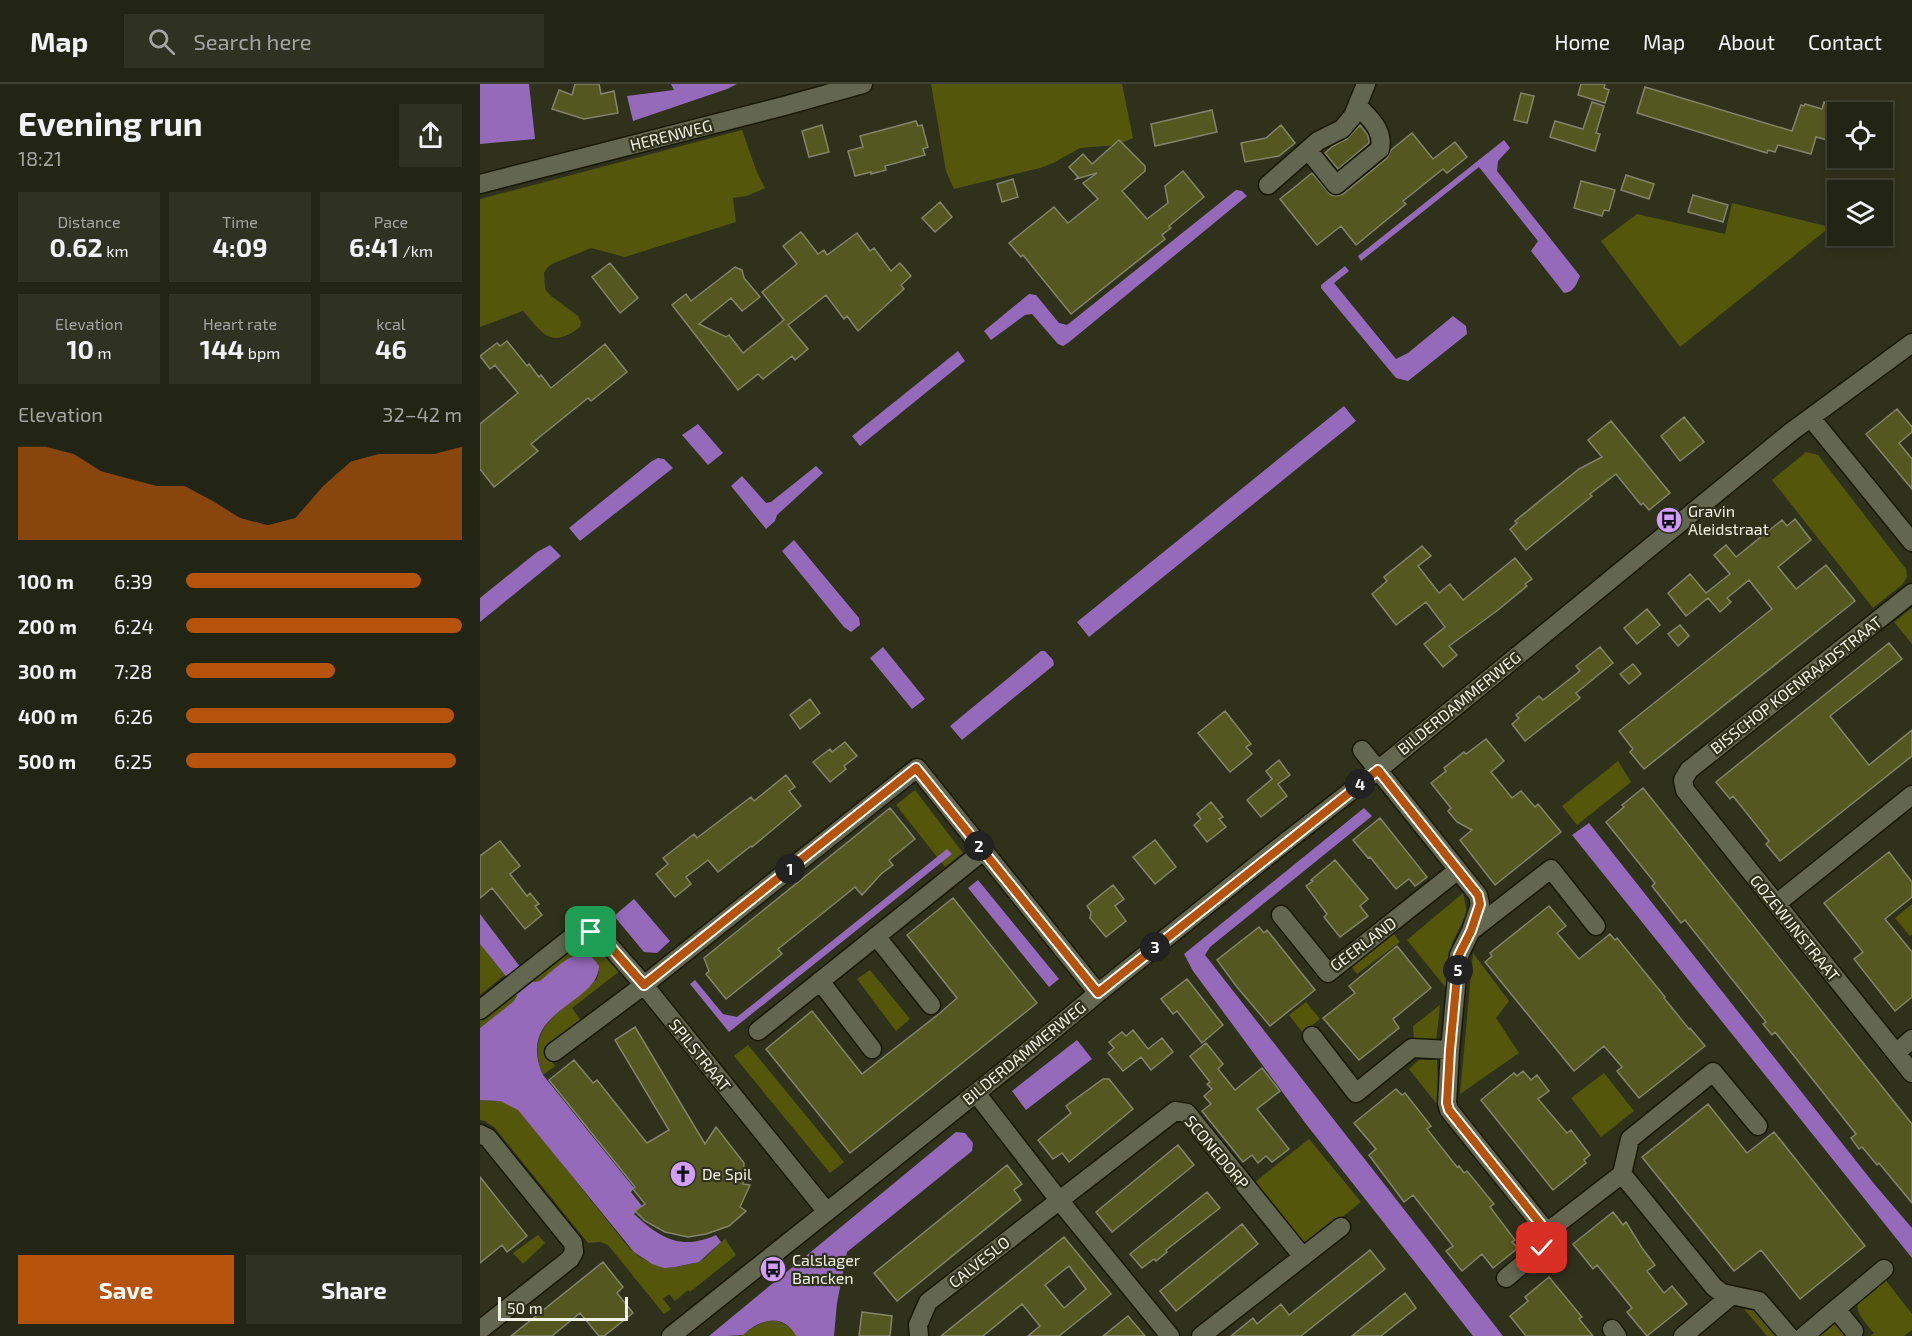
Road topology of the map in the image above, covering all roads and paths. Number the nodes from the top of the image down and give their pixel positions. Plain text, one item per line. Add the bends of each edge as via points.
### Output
1 (862, 84) edge
2 (1366, 84) edge
3 (1358, 106) junction
4 (1308, 150) junction
5 (480, 184) edge
6 (1268, 185) dead end
7 (1912, 344) edge
8 (1811, 418) junction
9 (1912, 542) edge
10 (1912, 593) edge
11 (1362, 750) dead end
12 (1378, 770) junction
13 (1683, 780) joint
14 (1912, 795) edge
15 (983, 851) junction
16 (1458, 870) junction
17 (1776, 904) junction
18 (1281, 915) dead end
19 (1596, 926) dead end
20 (1471, 931) junction
21 (876, 936) junction
22 (820, 981) junction
23 (644, 985) junction
24 (1098, 993) junction
25 (931, 1005) dead end
26 (480, 1010) edge
27 (758, 1030) dead end
28 (1312, 1036) dead end
29 (1912, 1039) edge
30 (872, 1049) dead end
31 (1450, 1050) junction
32 (554, 1052) dead end
33 (1896, 1053) junction
34 (1912, 1073) edge
35 (975, 1093) junction
36 (1758, 1126) dead end
37 (480, 1134) edge
38 (1622, 1174) junction
39 (1059, 1200) junction
40 (827, 1212) junction
41 (1341, 1227) dead end
42 (1547, 1232) junction
43 (1303, 1257) junction
44 (1884, 1269) dead end
45 (1506, 1278) dead end
46 (1732, 1295) junction
47 (1836, 1309) junction
48 (480, 1329) edge
49 (1854, 1331) dead end
50 (671, 1336) edge
51 (919, 1336) edge
52 (1170, 1336) edge
53 (1202, 1336) edge
54 (1683, 1336) edge
55 (1789, 1336) edge
56 (1803, 1336) edge

1 - 5 street, HERENWEG
2 - 3 street
3 - 4 street via 1342,129
3 - 4 street via 1380,133 1380,149 1336,184
4 - 6 street
7 - 8 street, BILDERDAMMERWEG
8 - 9 street
8 - 12 street, BILDERDAMMERWEG via 1627,558
10 - 13 street, BISSCHOP KOENRAADSTRAAT via 1689,770
11 - 12 street
12 - 16 street
12 - 24 street, BILDERDAMMERWEG
13 - 17 street, GOZEWIJNSTRAAT via 1684,790
14 - 17 street
15 - 21 street
15 - 23 street via 916,768
15 - 24 street
16 - 18 street, GEERLAND via 1328,974
16 - 20 street via 1478,895 1480,904
17 - 33 street, GOZEWIJNSTRAAT
19 - 20 street via 1551,869
20 - 31 street via 1459,955
21 - 22 street
21 - 25 street
22 - 27 street
22 - 30 street
23 - 26 street, SPILSTRAAT via 602,937 584,932 576,934
23 - 32 street
23 - 40 street, SPILSTRAAT
24 - 35 street, BILDERDAMMERWEG
28 - 31 street via 1356,1093 1412,1048
29 - 33 street
31 - 42 street via 1449,1110
33 - 34 street, GOZEWIJNSTRAAT
35 - 39 street
35 - 40 street, BILDERDAMMERWEG
36 - 38 street via 1713,1072 1630,1139
37 - 48 street via 488,1138 573,1243 574,1252
38 - 42 street
38 - 46 street via 1714,1287
39 - 43 street, SCONEDORP via 1174,1111 1187,1113
39 - 51 street, CALVESLO via 928,1302 918,1325
39 - 52 street
40 - 50 street, BILDERDAMMERWEG
41 - 43 street
42 - 45 street via 1542,1248
43 - 53 street
44 - 47 street
46 - 54 street
46 - 55 street via 1759,1301
47 - 49 street
47 - 56 street

